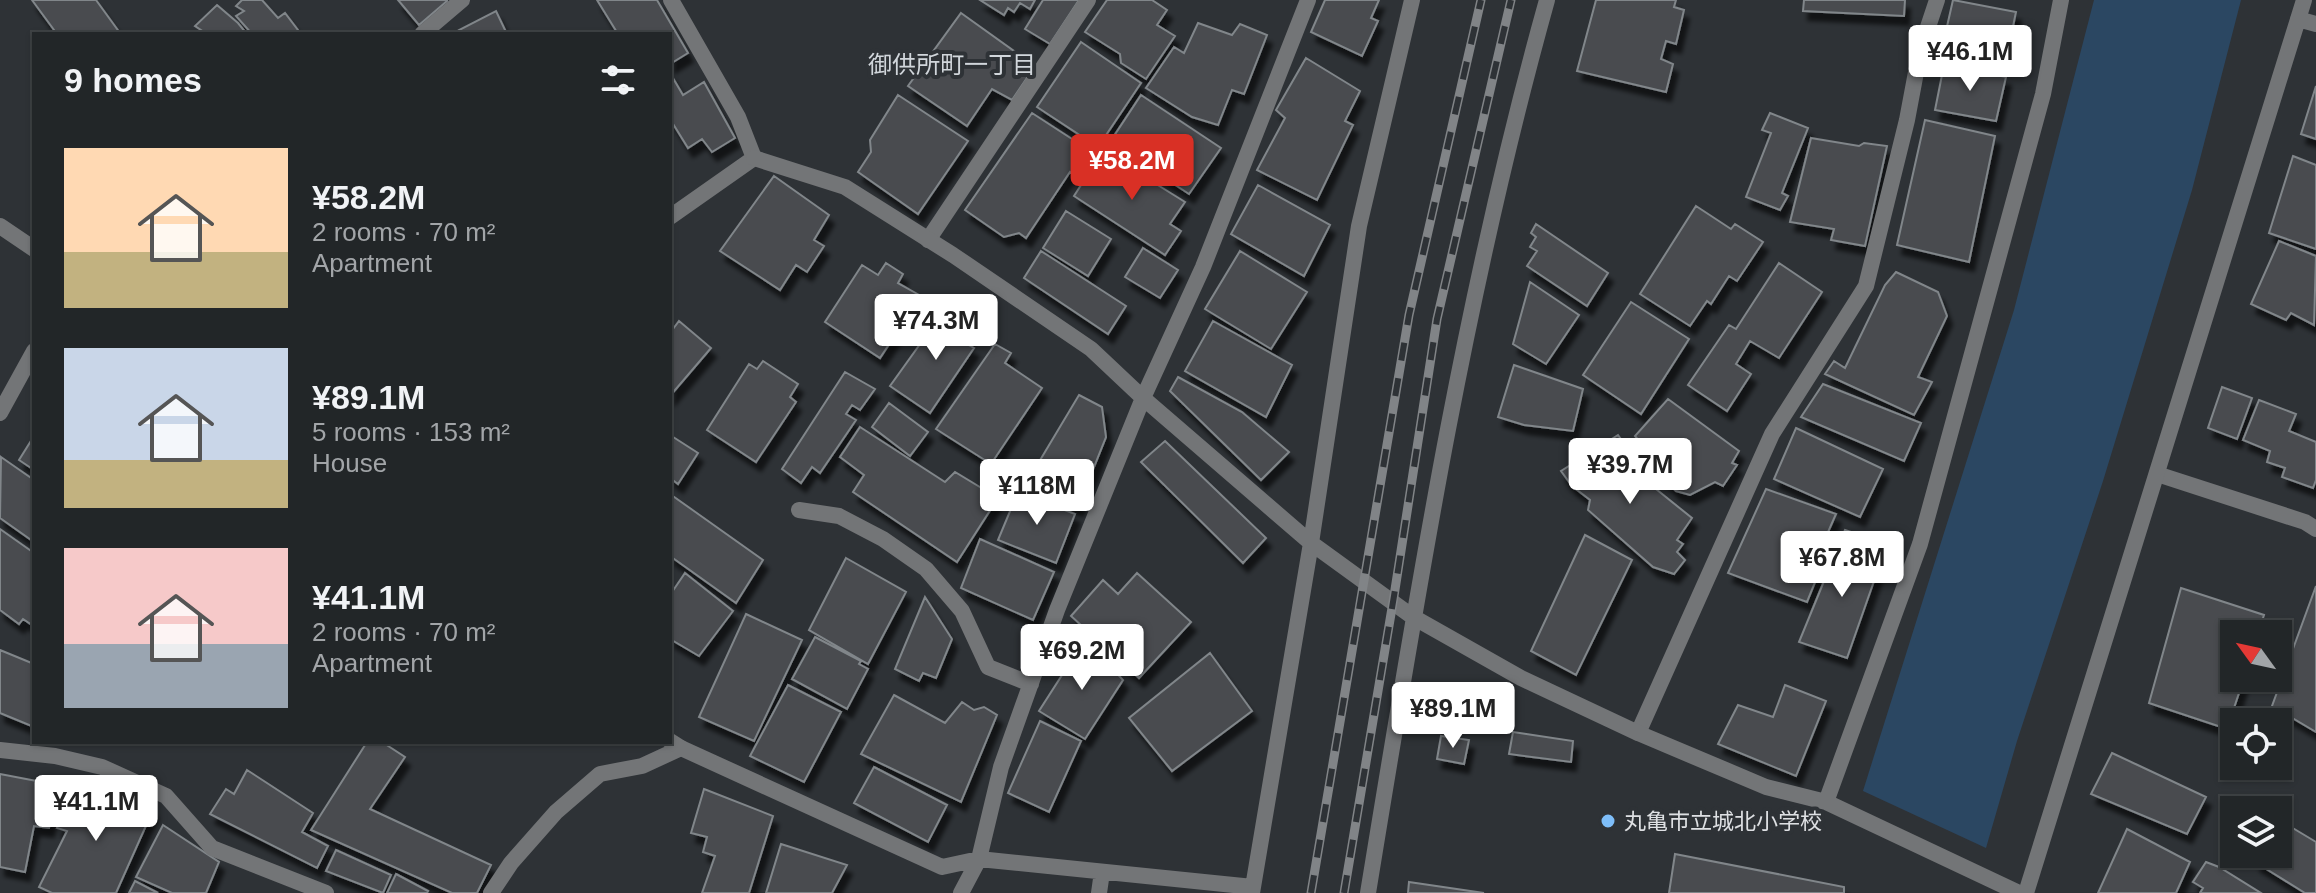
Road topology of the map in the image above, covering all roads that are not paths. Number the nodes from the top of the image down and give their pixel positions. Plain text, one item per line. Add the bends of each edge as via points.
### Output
1 (462, 0) edge
2 (671, 0) edge
3 (1088, 0) edge
4 (1308, 0) edge
5 (1412, 0) edge
6 (1547, 0) edge
7 (1937, 0) edge
8 (2061, 0) edge
9 (2304, 0) edge
10 (2298, 19) junction
11 (2316, 24) edge
12 (424, 32) edge
13 (754, 158) junction
14 (672, 216) edge
15 (0, 226) edge
16 (928, 240) junction
17 (32, 248) edge
18 (32, 355) edge
19 (1143, 398) junction
20 (0, 413) edge
21 (2157, 474) junction
22 (799, 510) dead end
23 (2316, 529) edge
24 (1311, 543) junction
25 (1413, 617) junction
26 (1031, 684) junction
27 (1638, 733) junction
28 (675, 744) edge
29 (0, 750) edge
30 (1826, 802) junction
31 (979, 859) junction
32 (1102, 872) junction
33 (1252, 890) edge
34 (326, 893) edge
35 (491, 893) edge
36 (961, 893) edge
37 (1099, 893) edge
38 (1368, 893) edge
39 (2019, 893) edge
40 (2026, 893) edge

1 - 12 street
2 - 13 street via 738,117
3 - 16 street
4 - 19 street via 1203,267
5 - 24 street via 1359,226
6 - 25 street via 1500,183
7 - 27 street via 1920,51 1866,286 1772,434
8 - 30 street via 2043,94 1920,544
9 - 10 street
10 - 11 street
10 - 21 street
13 - 14 street
13 - 16 street via 845,187
15 - 17 street
16 - 19 street via 1091,349
18 - 20 street
19 - 24 street
19 - 26 street
21 - 23 street
21 - 40 street
22 - 26 street via 839,516 926,569 962,611 988,667
24 - 25 street
24 - 33 street
25 - 27 street via 1521,678
25 - 38 street
26 - 31 street via 1001,767
27 - 30 street via 1766,787
28 - 31 street via 942,867
28 - 35 street via 642,766 600,774 556,812
29 - 34 street via 102,767 166,796 212,848
30 - 39 street
31 - 32 street
31 - 36 street
32 - 33 street
32 - 37 street

